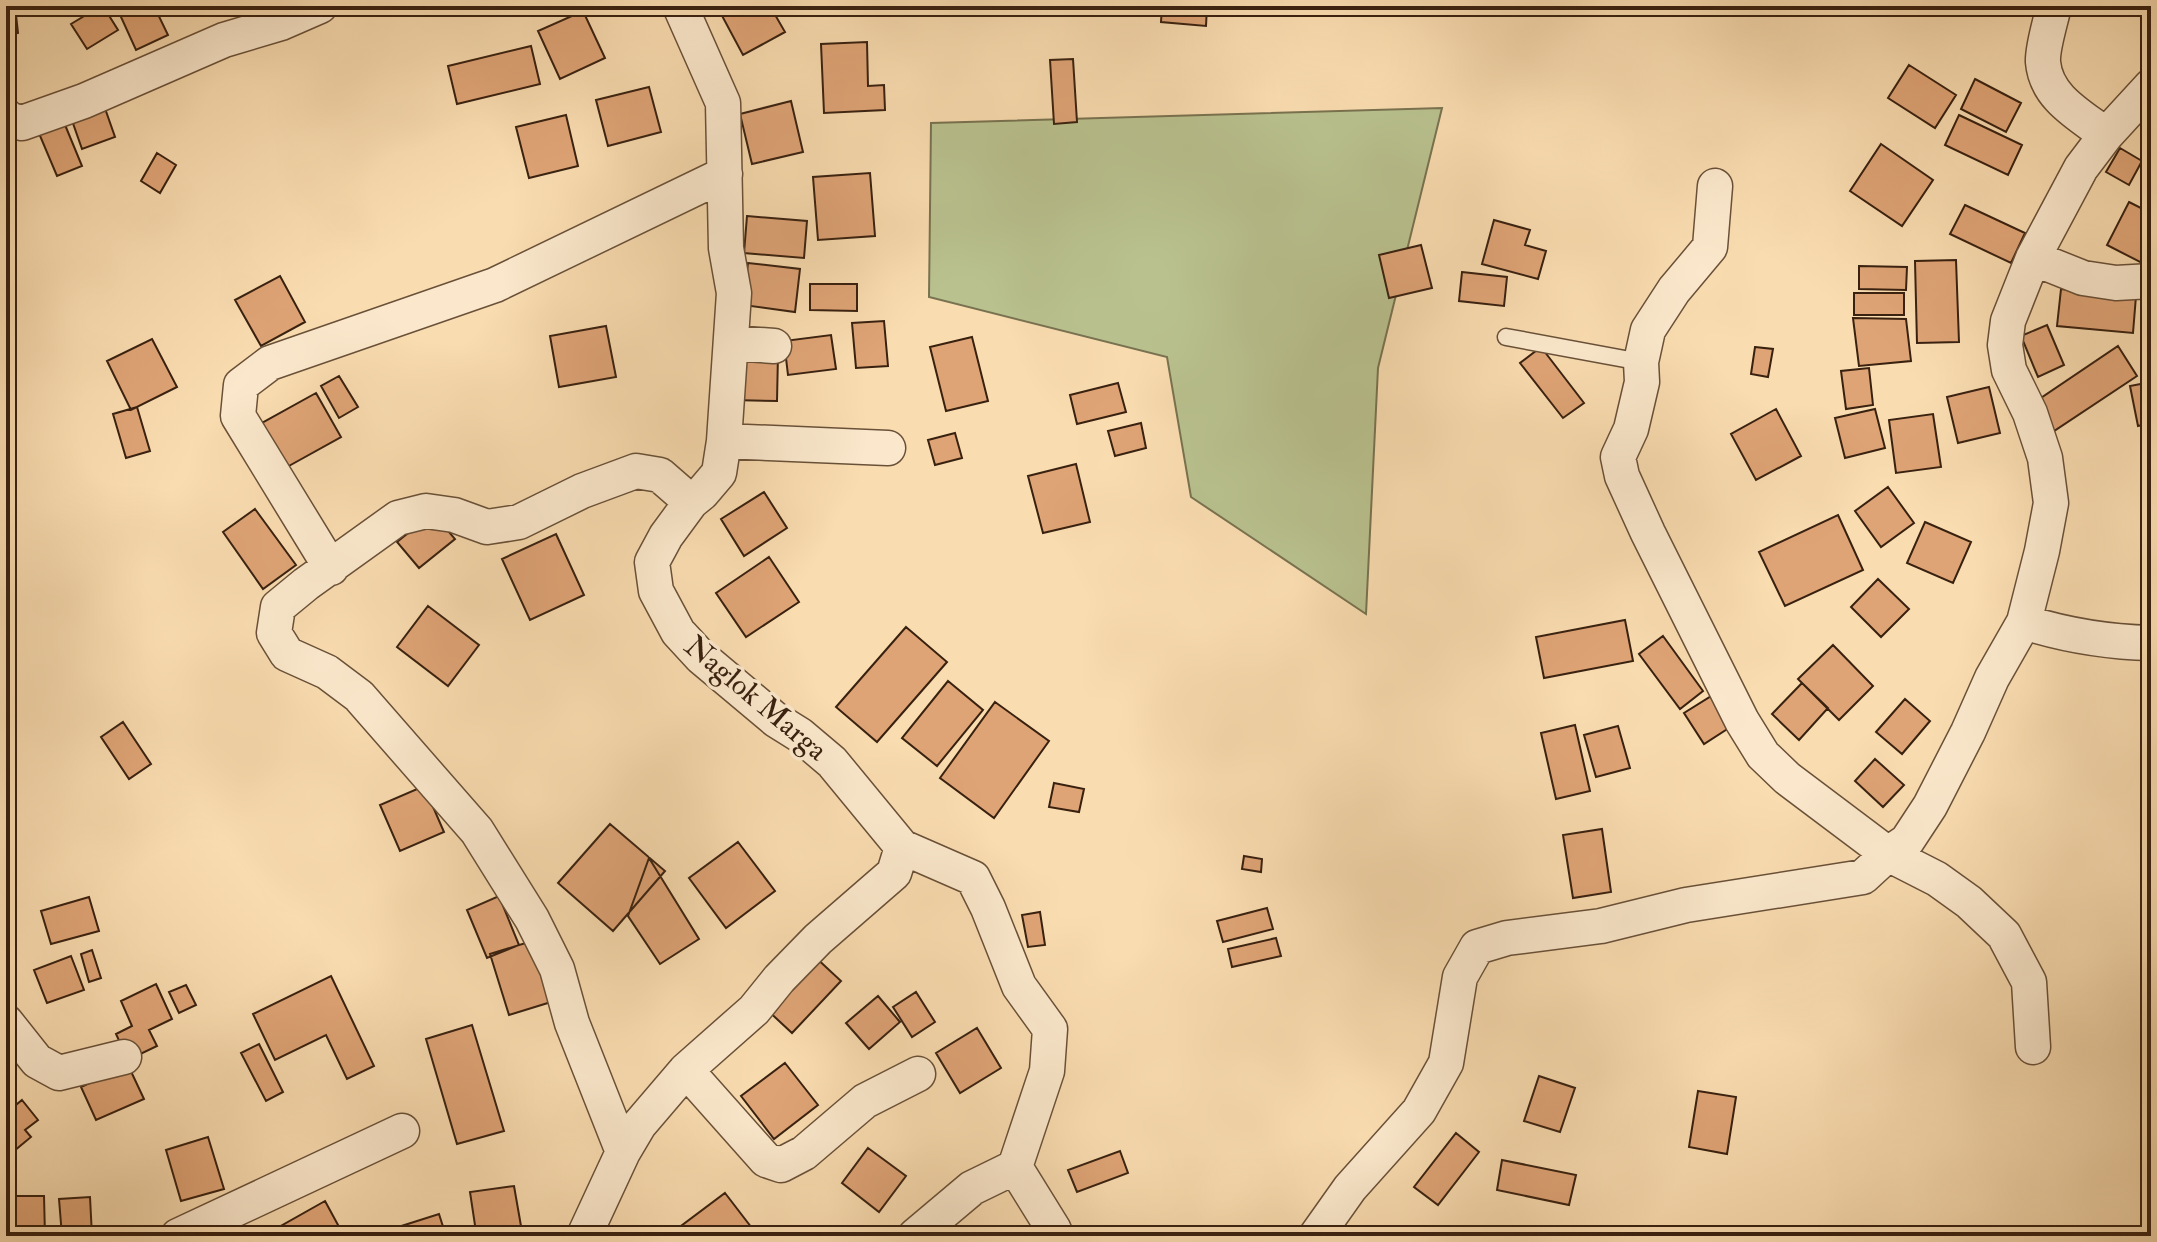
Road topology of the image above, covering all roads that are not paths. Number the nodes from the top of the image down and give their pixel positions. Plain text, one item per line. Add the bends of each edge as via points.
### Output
1 (320, 6) edge
2 (680, 6) edge
3 (2054, 6) edge
4 (2151, 86) edge
5 (6, 116) edge
6 (2106, 135) junction
7 (725, 174) junction
8 (1715, 186) dead end
9 (2033, 258) junction
10 (2151, 281) edge
11 (1506, 337) dead end
12 (731, 343) junction
13 (774, 346) dead end
14 (1641, 362) junction
15 (724, 441) junction
16 (888, 448) dead end
17 (691, 502) junction
18 (331, 568) junction
19 (2024, 622) junction
20 (2151, 643) edge
21 (902, 847) junction
22 (1888, 854) junction
23 (6, 1022) edge
24 (2033, 1047) dead end
25 (124, 1057) dead end
26 (686, 1070) junction
27 (918, 1074) dead end
28 (402, 1131) dead end
29 (623, 1152) junction
30 (1015, 1167) junction
31 (239, 1223) edge
32 (178, 1236) edge
33 (584, 1236) edge
34 (915, 1236) edge
35 (1054, 1236) edge
36 (1316, 1236) edge

1 - 5 street via 22,123
2 - 7 street, Naglok Marga via 723,103
3 - 6 street via 2043,61 2051,90
4 - 6 street
6 - 9 street via 2081,168
7 - 12 street, Naglok Marga via 726,248 734,293
7 - 18 street via 495,285 270,363 241,385 238,416
8 - 14 street via 1710,247 1648,330
9 - 10 street via 2083,278
9 - 19 street via 2008,321 2005,345 2009,370 2045,458 2051,503
11 - 14 lane
12 - 13 street
12 - 15 street, Naglok Marga
14 - 22 street via 1631,429 1618,457 1622,476 1742,721 1763,755 1787,778
15 - 16 street
15 - 17 street, Naglok Marga via 719,473
17 - 18 street via 660,475 636,471 519,522 487,527 426,511 398,518
17 - 21 street, Naglok Marga via 652,562 656,591 678,632 701,657 832,762
18 - 29 street via 278,607 274,633 287,654 327,672 359,696 477,831 557,969 572,1023
19 - 20 street via 2059,633
19 - 22 street via 1930,806 1907,841
21 - 26 street via 894,873 818,939 754,1010
21 - 30 street via 973,878 1019,986 1050,1029 1047,1071
22 - 24 street via 1937,879 2004,935 2029,982
22 - 36 street via 1863,877 1686,905 1477,947 1460,977 1446,1063 1433,1087
23 - 25 street via 37,1061 59,1073
26 - 27 street via 766,1160 781,1165 804,1153 865,1101
26 - 29 street
28 - 31 street
29 - 33 street
30 - 34 street via 972,1188
30 - 35 street
31 - 32 street

